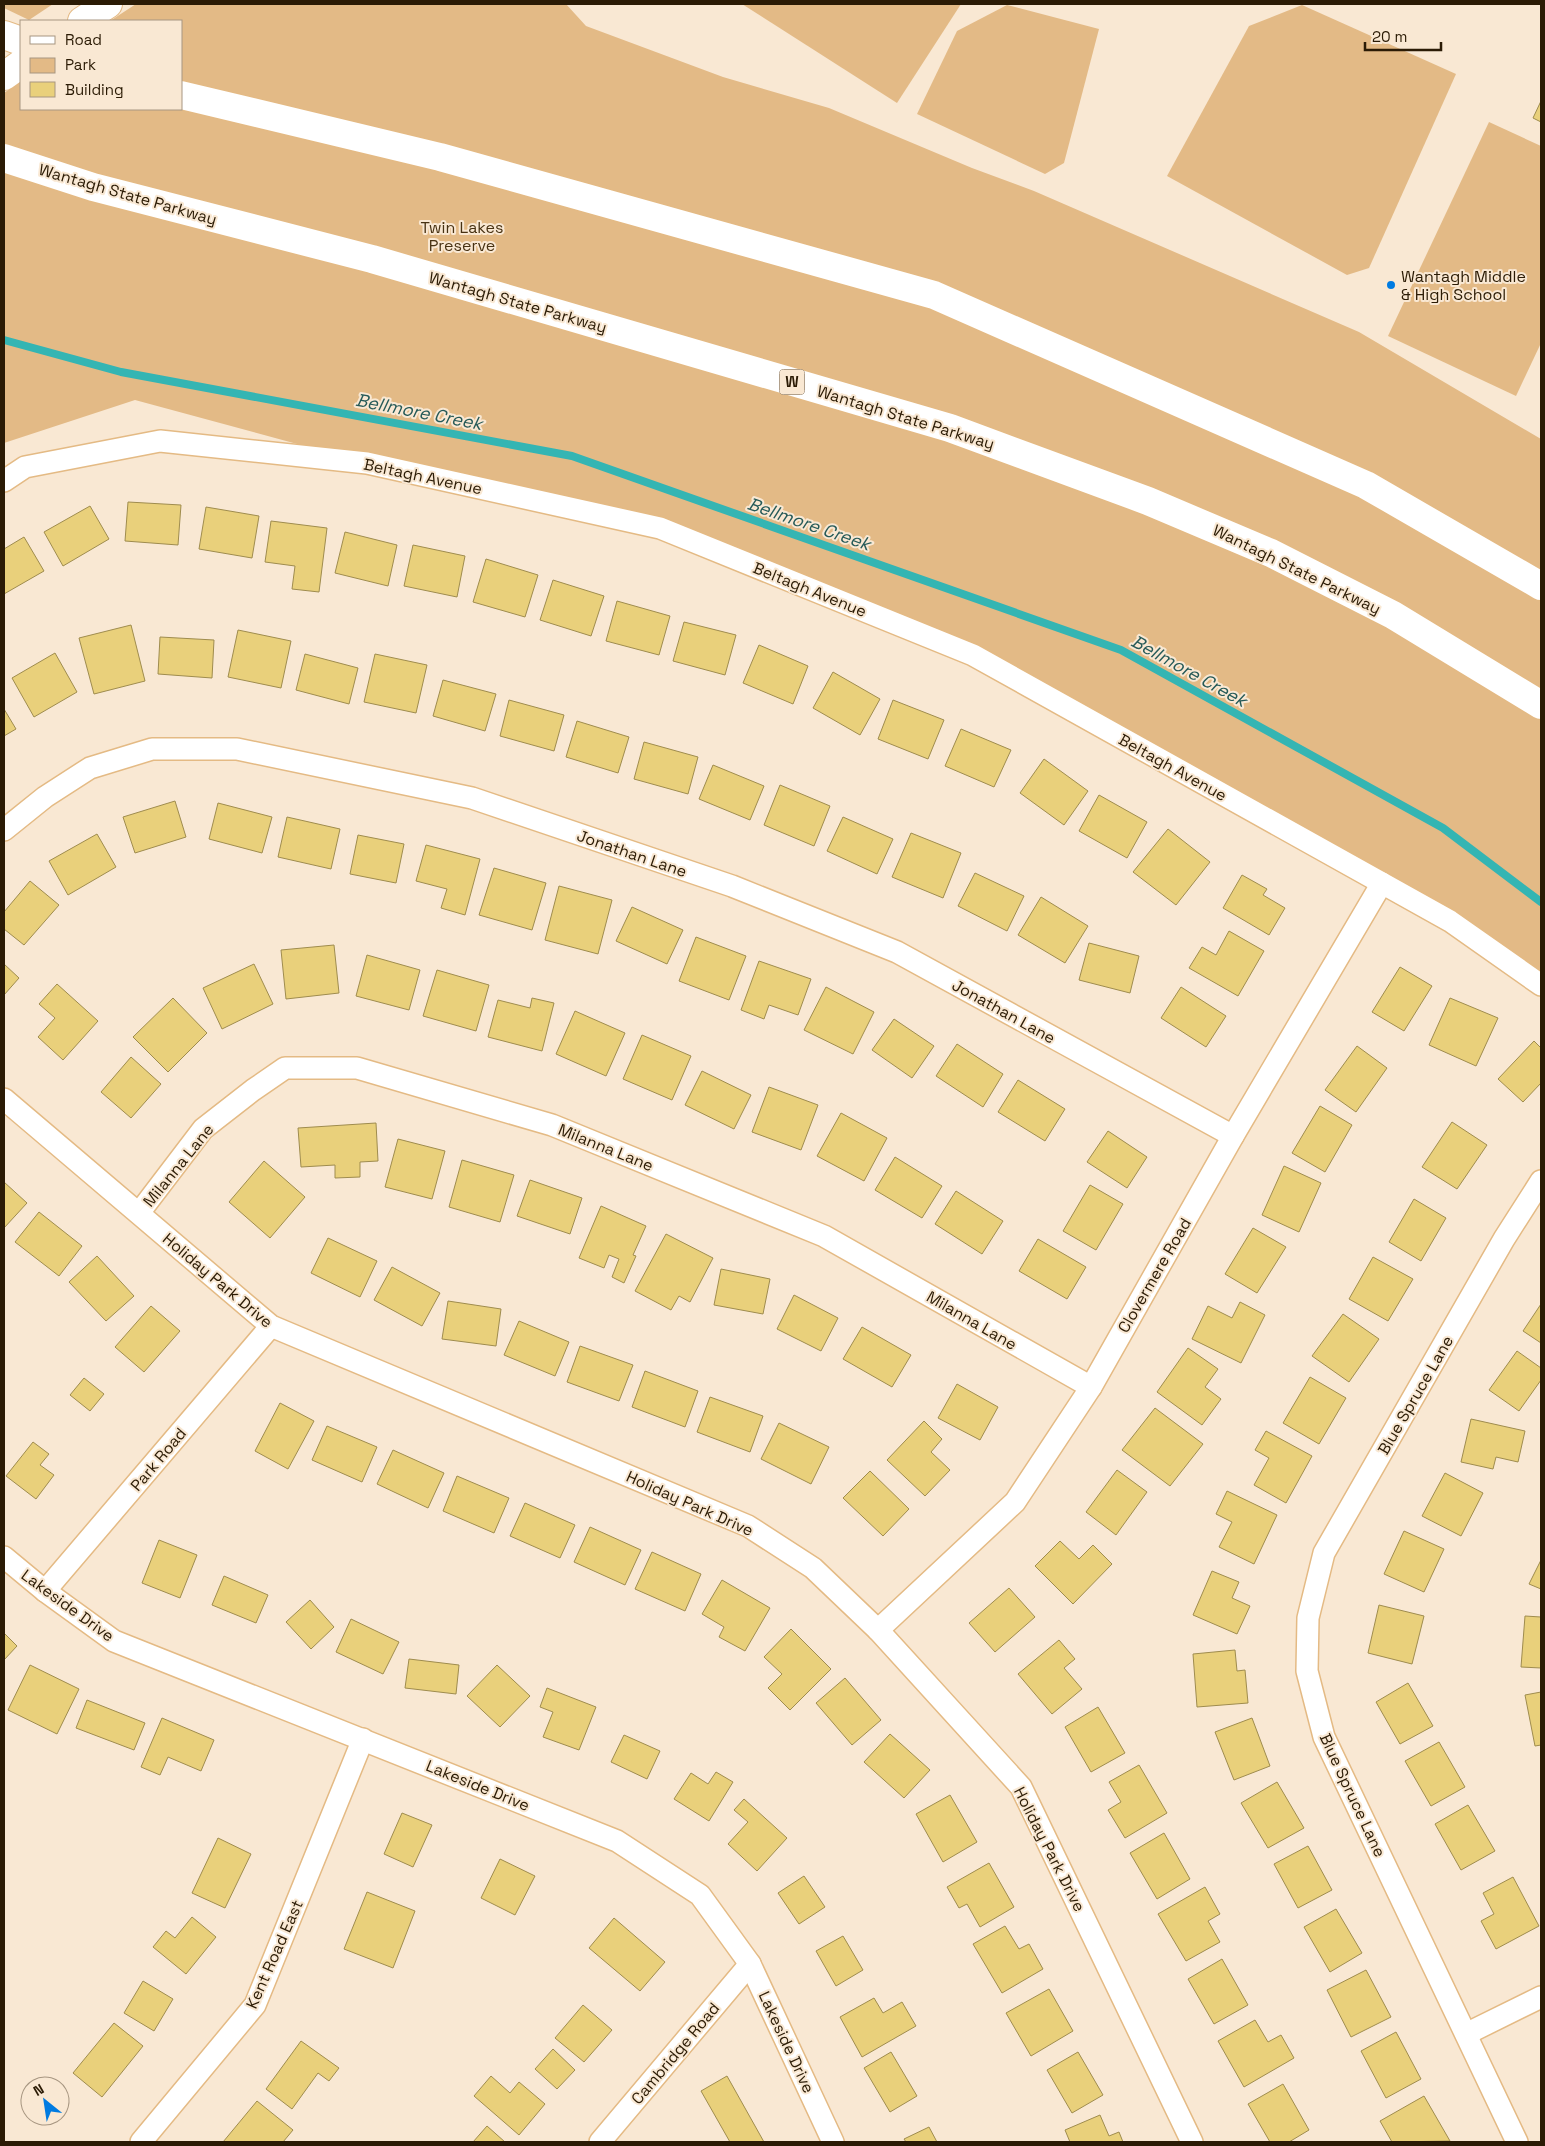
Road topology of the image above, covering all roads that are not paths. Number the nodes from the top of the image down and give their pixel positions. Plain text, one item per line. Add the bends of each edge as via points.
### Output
1 (108, 4) edge
2 (84, 20) edge
3 (4, 35) edge
4 (20, 41) edge
5 (20, 65) edge
6 (4, 76) edge
7 (182, 95) edge
8 (4, 158) edge
9 (4, 481) edge
10 (1541, 586) edge
11 (1541, 705) edge
12 (4, 830) edge
13 (1382, 883) junction
14 (1541, 985) edge
15 (4, 1098) edge
16 (1233, 1136) junction
17 (1541, 1181) edge
18 (139, 1213) junction
19 (271, 1326) junction
20 (1091, 1387) junction
21 (4, 1557) edge
22 (45, 1591) junction
23 (878, 1630) junction
24 (363, 1739) junction
25 (750, 1964) junction
26 (1541, 1998) edge
27 (1466, 2034) junction
28 (141, 2142) edge
29 (600, 2142) edge
30 (833, 2142) edge
31 (1192, 2142) edge
32 (1517, 2142) edge

1 - 2 main road
3 - 4 main road
5 - 6 main road
7 - 10 main road via 440,157 934,295 1366,485
8 - 11 main road, Wantagh State Parkway / W via 93,186 372,259 950,428 1148,501 1271,553 1393,615
9 - 13 street, Beltagh Avenue via 25,467 160,441 367,464 660,528 973,655
12 - 16 street, Jonathan Lane via 45,797 90,768 152,749 237,749 472,798 732,886 897,952
13 - 14 street, Beltagh Avenue via 1450,921
13 - 16 street, Clovermere Road
15 - 18 street, Holiday Park Drive
16 - 20 street, Clovermere Road
17 - 27 street, Blue Spruce Lane via 1504,1239 1324,1553 1308,1618 1307,1671 1324,1737
18 - 19 street, Holiday Park Drive
18 - 20 street, Milanna Lane via 202,1129 285,1068 357,1068 552,1125 824,1236
19 - 22 street, Park Road
19 - 23 street, Holiday Park Drive via 748,1526 813,1568
20 - 23 street, Clovermere Road via 1015,1502
21 - 22 street, Lakeside Drive
22 - 24 street, Lakeside Drive via 114,1641
23 - 31 street, Holiday Park Drive via 1021,1787
24 - 25 street, Lakeside Drive via 617,1841 700,1895
24 - 28 street, Kent Road East via 255,2005
25 - 29 street, Cambridge Road
25 - 30 street, Lakeside Drive
26 - 27 street
27 - 32 street, Blue Spruce Lane

